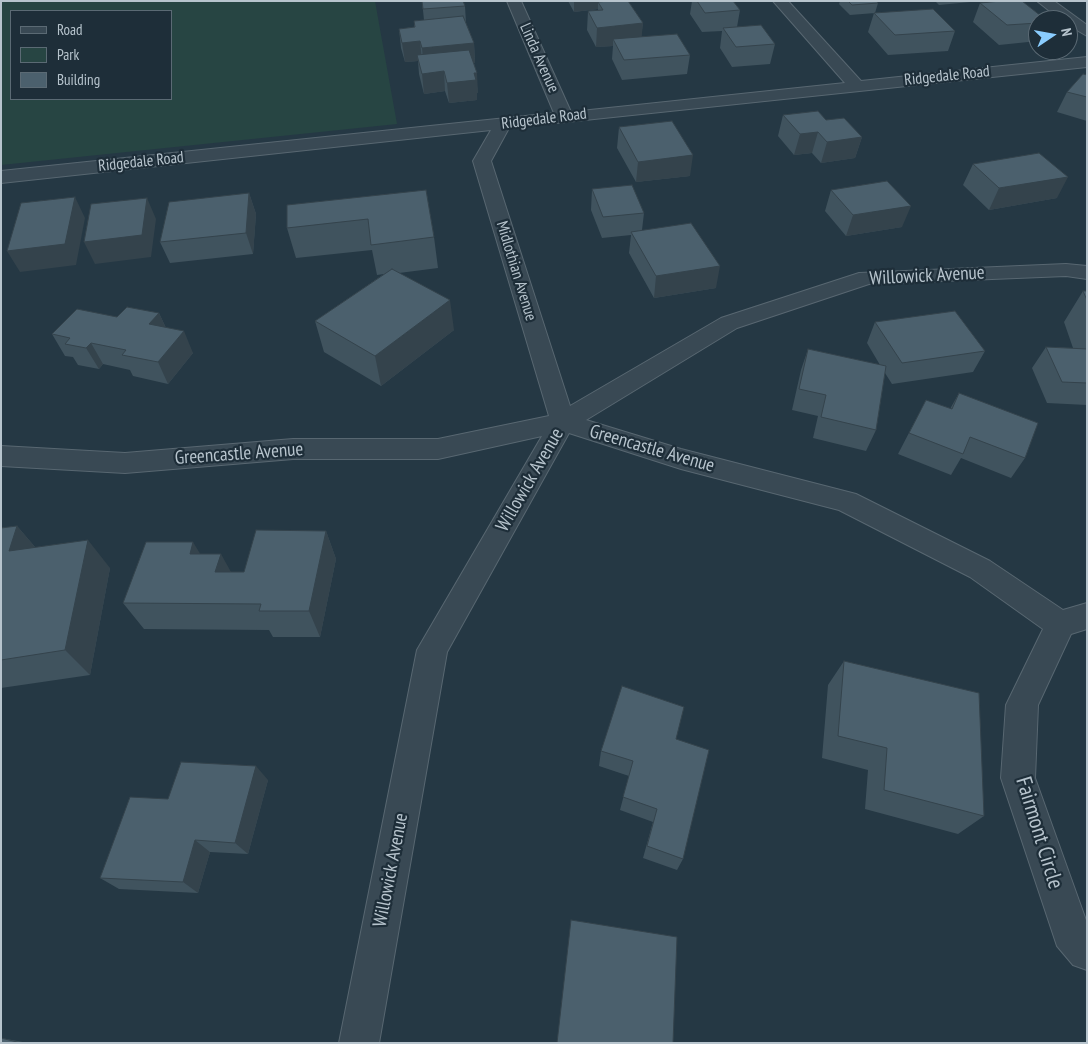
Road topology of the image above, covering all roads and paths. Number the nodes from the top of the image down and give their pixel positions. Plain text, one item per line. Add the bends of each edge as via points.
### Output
1 (514, 1) edge
2 (780, 1) edge
3 (1044, 1) edge
4 (1087, 32) edge
5 (1087, 62) edge
6 (856, 85) junction
7 (564, 116) junction
8 (503, 124) junction
9 (1, 177) edge
10 (1087, 273) edge
11 (563, 422) junction
12 (1, 456) edge
13 (1073, 620) edge
14 (1087, 951) edge
15 (359, 1043) edge

1 - 7 street, Linda Avenue
2 - 6 street
3 - 4 street
5 - 6 street, Ridgedale Road
6 - 7 street, Ridgedale Road
7 - 8 street, Ridgedale Road
8 - 9 street, Ridgedale Road
8 - 11 street, Midlothian Avenue via 482,161
10 - 11 street, Willowick Avenue via 1066,270 867,278 729,323
11 - 12 street, Greencastle Avenue via 438,449 293,449 125,463
11 - 13 street, Greencastle Avenue via 680,459 846,501
11 - 15 street, Willowick Avenue via 432,650
13 - 14 street, Fairmont Circle via 1022,705 1018,778 1070,933

